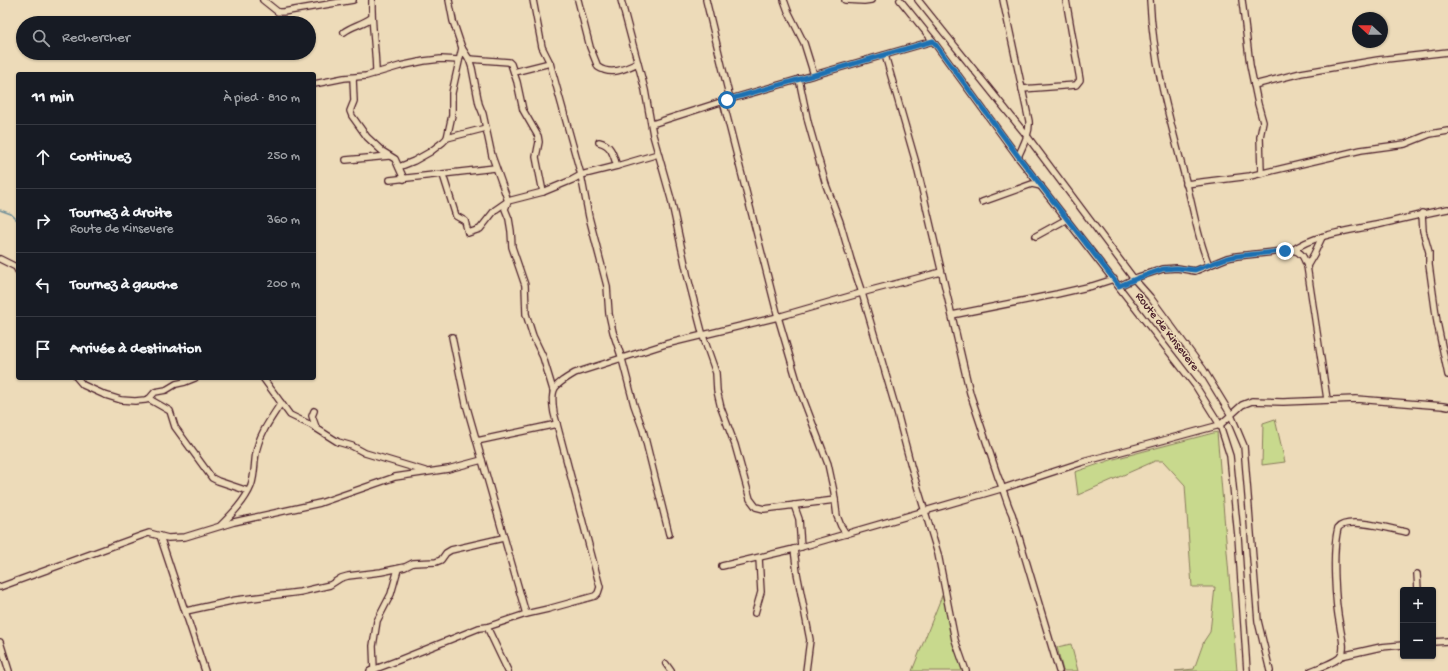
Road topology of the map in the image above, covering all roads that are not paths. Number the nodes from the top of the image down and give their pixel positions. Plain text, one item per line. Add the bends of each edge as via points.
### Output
1 (263, 0) edge
2 (353, 0) edge
3 (372, 0) edge
4 (449, 0) edge
5 (533, 0) edge
6 (578, 0) edge
7 (621, 0) edge
8 (706, 0) edge
9 (784, 0) edge
10 (845, 0) edge
11 (871, 0) edge
12 (900, 0) edge
13 (918, 0) edge
14 (1003, 0) edge
15 (1066, 0) edge
16 (1150, 0) edge
17 (1242, 0) edge
18 (371, 18) junction
19 (344, 32) dead end
20 (933, 41) junction
21 (462, 48) junction
22 (1448, 52) edge
23 (884, 55) junction
24 (469, 59) junction
25 (459, 60) junction
26 (550, 63) junction
27 (638, 63) junction
28 (514, 72) junction
29 (376, 73) junction
30 (814, 75) junction
31 (353, 78) junction
32 (799, 80) junction
33 (316, 84) edge
34 (1254, 85) junction
35 (1022, 89) junction
36 (730, 99) junction
37 (723, 101) junction
38 (652, 124) junction
39 (486, 128) junction
40 (1448, 130) edge
41 (1027, 136) junction
42 (447, 138) junction
43 (600, 142) dead end
44 (658, 154) junction
45 (389, 156) junction
46 (1018, 156) junction
47 (346, 160) dead end
48 (617, 166) junction
49 (399, 167) junction
50 (495, 168) junction
51 (1261, 172) junction
52 (443, 175) junction
53 (581, 175) junction
54 (404, 179) junction
55 (390, 180) dead end
56 (1186, 184) junction
57 (1041, 186) junction
58 (543, 192) junction
59 (508, 201) junction
60 (982, 202) dead end
61 (1448, 209) edge
62 (1422, 213) junction
63 (1067, 220) junction
64 (1036, 236) dead end
65 (1322, 237) junction
66 (1293, 250) junction
67 (0, 259) edge
68 (1209, 265) junction
69 (1307, 266) junction
70 (16, 267) edge
71 (941, 272) junction
72 (1114, 279) junction
73 (1134, 279) junction
74 (1119, 286) junction
75 (862, 293) junction
76 (952, 315) junction
77 (778, 317) junction
78 (703, 336) junction
79 (452, 337) dead end
80 (622, 359) junction
81 (1448, 375) edge
82 (78, 380) edge
83 (190, 380) edge
84 (264, 380) edge
85 (553, 390) junction
86 (149, 399) junction
87 (1327, 399) junction
88 (281, 403) junction
89 (1448, 407) edge
90 (314, 411) dead end
91 (1231, 415) junction
92 (557, 424) junction
93 (1220, 425) junction
94 (316, 427) junction
95 (477, 440) junction
96 (482, 460) junction
97 (426, 471) junction
98 (1004, 488) junction
99 (248, 491) junction
100 (835, 500) junction
101 (794, 505) junction
102 (925, 510) junction
103 (220, 526) junction
104 (1406, 532) dead end
105 (669, 534) dead end
106 (846, 534) junction
107 (160, 536) junction
108 (503, 538) junction
109 (801, 547) junction
110 (794, 549) junction
111 (759, 558) junction
112 (722, 566) dead end
113 (398, 568) junction
114 (1416, 574) dead end
115 (0, 587) edge
116 (1418, 587) edge
117 (186, 611) junction
118 (755, 613) dead end
119 (526, 614) junction
120 (487, 627) junction
121 (1448, 641) edge
122 (0, 642) edge
123 (1436, 642) edge
124 (1400, 645) edge
125 (1341, 656) junction
126 (666, 664) dead end
127 (372, 670) edge
128 (9, 671) edge
129 (205, 671) edge
130 (508, 671) edge
131 (671, 671) edge
132 (806, 671) edge
133 (966, 671) edge
134 (1059, 671) edge
135 (1247, 671) edge
136 (1270, 671) edge
137 (1311, 671) edge

1 - 2 street via 278,12
3 - 18 street
4 - 21 street
5 - 26 street via 542,47
6 - 27 street via 598,67 607,72 614,72
7 - 27 street
8 - 36 street
9 - 30 street via 802,38
10 - 11 street
12 - 20 street, Route de Kinsevere
13 - 41 street
14 - 35 street
15 - 35 street via 1080,80 1076,84
16 - 56 street via 1156,57
17 - 34 street
18 - 19 street
18 - 29 street
20 - 23 street
20 - 46 street, Route de Kinsevere
21 - 24 street
21 - 25 street
22 - 34 street via 1300,73
23 - 30 street
23 - 71 street via 916,163
24 - 28 street via 508,62
24 - 39 street
25 - 29 street via 424,61
25 - 42 street
26 - 28 street
26 - 53 street
27 - 38 street
28 - 58 street via 523,110 538,136 536,157
29 - 31 street
30 - 32 street
31 - 33 street
31 - 45 street via 354,101 350,111 352,116 367,137
32 - 36 street
32 - 75 street via 818,157
34 - 51 street via 1263,122 1260,137
35 - 41 street via 1029,121
36 - 37 street
37 - 38 street
37 - 77 street
38 - 44 street
39 - 42 street
39 - 50 street
40 - 51 street via 1404,144 1361,150
41 - 46 street
41 - 73 street
42 - 49 street via 430,152
43 - 48 street via 605,143 611,150
44 - 48 street
44 - 78 street
45 - 47 street
45 - 49 street via 395,159
46 - 57 street, Route de Kinsevere
48 - 53 street
49 - 54 street
50 - 52 street
50 - 59 street
51 - 56 street via 1250,176
52 - 54 street
52 - 59 street via 456,216 465,221 468,233 480,229 495,210
53 - 58 street
53 - 80 street via 607,286 613,332
54 - 55 street
56 - 68 street
57 - 60 street via 1032,184
57 - 63 street, Route de Kinsevere
58 - 59 street
59 - 85 street via 505,209 509,219 512,247 525,285 526,314
61 - 62 street
62 - 65 street
62 - 81 street via 1437,322
63 - 64 street
63 - 72 street, Route de Kinsevere
65 - 66 street via 1308,241
65 - 69 street
66 - 68 street via 1237,256
66 - 69 street via 1301,254
67 - 70 street
68 - 73 street via 1195,270 1163,269
69 - 87 street
71 - 75 street
71 - 76 street
72 - 74 street, Route de Kinsevere
72 - 76 street via 1057,294
73 - 74 street
73 - 91 street via 1203,368
74 - 93 street, Route de Kinsevere via 1195,385
75 - 77 street
75 - 102 street
76 - 98 street via 970,393
77 - 78 street
77 - 100 street via 799,388 828,464
78 - 80 street via 666,344
78 - 101 street via 716,374 721,408 750,499 756,507 764,509
79 - 95 street via 466,404
80 - 85 street via 575,373 562,380
80 - 105 street
82 - 86 street via 83,385 121,400
83 - 86 street via 155,392
84 - 88 street
85 - 92 street via 552,400
86 - 99 street via 170,411 174,427 212,478
87 - 89 street
87 - 91 street via 1252,401 1242,405
88 - 94 street via 290,415
88 - 99 street via 262,435 256,452 255,473
90 - 94 street via 312,416
91 - 93 street
91 - 136 street via 1244,446 1258,621
92 - 95 street
92 - 119 street via 600,590 595,596
93 - 98 street via 1083,462
93 - 135 street, Route de Kinsevere via 1231,463
94 - 97 street via 338,442 365,453
95 - 96 street
96 - 97 street via 448,469
96 - 108 street
97 - 103 street via 395,477 320,503
98 - 102 street
98 - 134 street
99 - 103 street via 235,511
100 - 101 street
100 - 106 street via 838,521
101 - 109 street via 799,519
102 - 106 street
102 - 133 street via 938,554 955,640
103 - 107 street via 185,537
104 - 125 street via 1356,523 1341,524 1338,528 1335,568 1343,650
106 - 109 street
107 - 115 street via 150,533 143,535
107 - 117 street
108 - 113 street via 451,550 436,562
108 - 119 street
109 - 110 street
110 - 111 street
110 - 132 street via 810,640
111 - 112 street
111 - 118 street via 761,592
113 - 117 street via 348,576 330,585 300,592 236,600
113 - 127 street via 391,594 376,622
114 - 116 street
117 - 129 street
119 - 120 street
120 - 127 street
120 - 130 street
121 - 123 street
122 - 128 street
124 - 125 street
125 - 137 street
126 - 131 street

